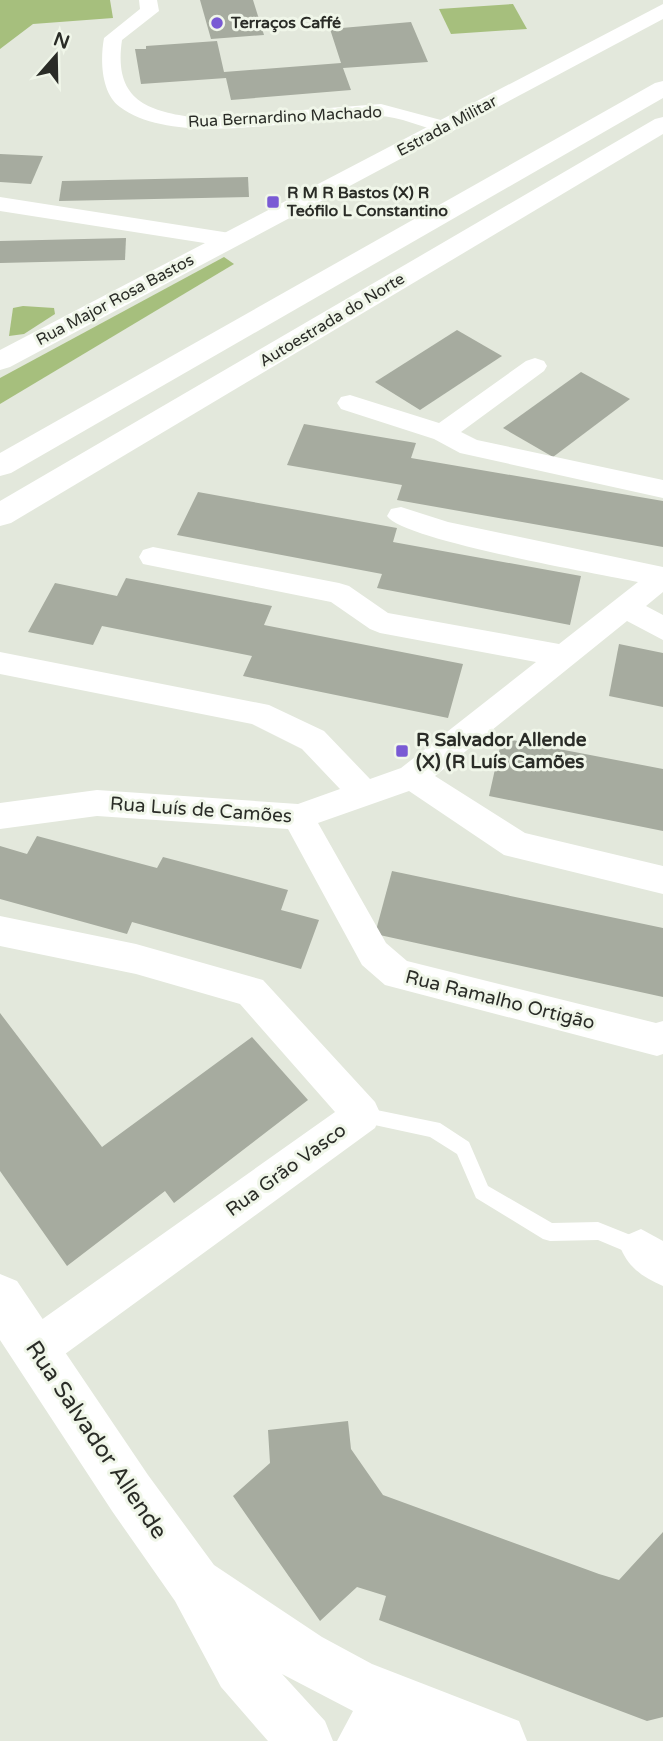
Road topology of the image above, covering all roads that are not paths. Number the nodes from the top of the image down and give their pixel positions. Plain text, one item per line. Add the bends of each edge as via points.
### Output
1 (148, 0) edge
2 (663, 10) edge
3 (663, 88) edge
4 (663, 124) edge
5 (445, 127) junction
6 (0, 204) edge
7 (230, 240) junction
8 (0, 361) edge
9 (535, 366) dead end
10 (350, 403) dead end
11 (443, 433) junction
12 (0, 466) edge
13 (663, 489) edge
14 (0, 515) edge
15 (401, 516) dead end
16 (153, 557) dead end
17 (663, 577) edge
18 (626, 607) junction
19 (663, 629) edge
20 (563, 656) junction
21 (0, 663) edge
22 (412, 777) junction
23 (364, 794) junction
24 (0, 816) edge
25 (298, 817) junction
26 (663, 880) edge
27 (0, 931) edge
28 (663, 1037) edge
29 (362, 1115) junction
30 (652, 1258) edge
31 (0, 1298) edge
32 (35, 1350) junction
33 (194, 1581) junction
34 (425, 1713) junction
35 (305, 1741) edge
36 (365, 1741) edge
37 (499, 1741) edge

1 - 5 street, Rua Bernardino Machado via 150,11 113,37 116,89 127,103 166,120 200,124 382,110
2 - 5 main road, Estrada Militar
3 - 12 main road, Autoestrada do Norte
4 - 14 main road, Autoestrada do Norte
5 - 7 main road, Estrada Militar
6 - 7 street
7 - 8 main road, Rua Major Rosa Bastos
9 - 11 street
10 - 11 street
11 - 13 street via 469,447
15 - 17 street via 444,531
16 - 20 street via 339,593 380,622
17 - 18 street, Rua Luís de Camões
18 - 19 street
18 - 20 street, Rua Luís de Camões
20 - 22 street, Rua Luís de Camões
21 - 23 street via 258,713 313,740
22 - 23 street, Rua Luís de Camões
22 - 26 street via 516,845
23 - 25 street, Rua Luís de Camões
24 - 25 street, Rua Luís de Camões via 97,803
25 - 28 street, Rua Ramalho Ortigão via 374,954 397,974 657,1040
27 - 29 street, Rua Grão Vasco via 136,959 251,990
29 - 30 lane via 434,1129 463,1148 482,1192 550,1232 598,1231
29 - 32 street, Rua Grão Vasco
31 - 32 main road, Rua Salvador Allende
32 - 33 main road, Rua Salvador Allende
33 - 34 main road via 303,1656 356,1685
33 - 35 main road via 240,1668
34 - 36 main road via 386,1720
34 - 37 main road

